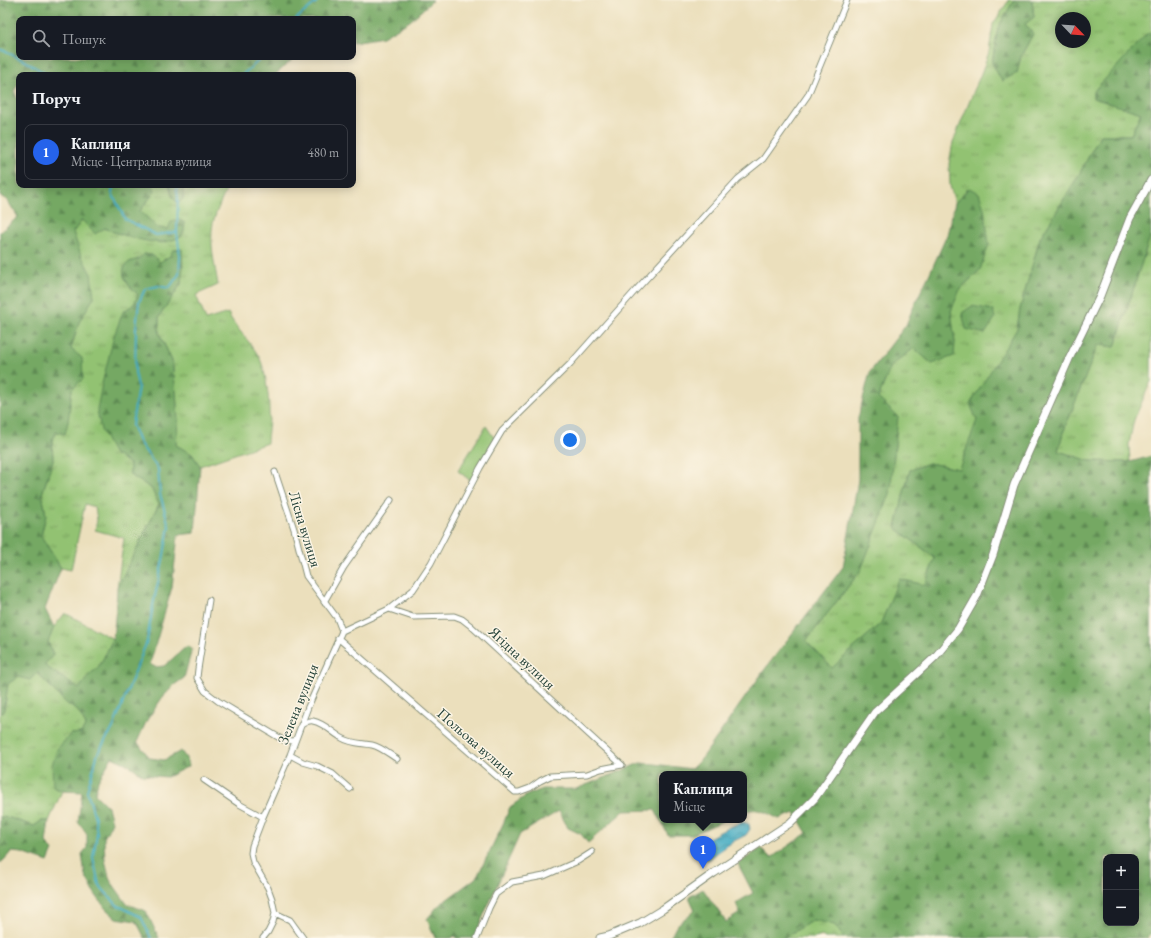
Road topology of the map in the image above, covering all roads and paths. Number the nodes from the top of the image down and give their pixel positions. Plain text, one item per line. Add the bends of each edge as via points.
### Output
1 (848, 0) edge
2 (1151, 180) edge
3 (275, 472) dead end
4 (391, 500) dead end
5 (210, 600) dead end
6 (324, 602) junction
7 (389, 609) junction
8 (342, 631) junction
9 (338, 638) junction
10 (302, 725) junction
11 (294, 741) junction
12 (290, 755) junction
13 (397, 759) dead end
14 (622, 765) joint
15 (204, 780) dead end
16 (350, 789) dead end
17 (263, 817) junction
18 (592, 852) dead end
19 (275, 913) junction
20 (263, 938) edge
21 (303, 938) edge
22 (477, 938) edge
23 (600, 938) edge

1 - 7 street via 808,95 763,159 738,179 570,364 502,431 431,563 413,590
2 - 23 main road via 1130,218 1100,296 1069,359 1014,485 993,555 977,596 958,629 935,657 875,712 815,798 790,823 640,923
3 - 6 street, Лісна вулиця via 294,528 306,576
4 - 6 street via 344,567
5 - 11 street via 197,678 201,685 218,701 283,740
6 - 8 street, Лісна вулиця via 337,618
7 - 8 street
7 - 14 street, Ягідна вулиця via 413,617 454,616 462,619
8 - 9 street, Зелена вулиця
9 - 10 street, Зелена вулиця
9 - 14 street, Польова вулиця via 515,792 530,788 550,776 587,774
10 - 11 street, Зелена вулиця
10 - 13 street via 307,721 313,721 351,743 378,747
11 - 12 street, Зелена вулиця
12 - 16 street via 333,774
12 - 17 street, Зелена вулиця
15 - 17 street
17 - 19 street, Зелена вулиця via 251,853 253,862 268,888
18 - 22 street via 544,876 512,882 496,894
19 - 20 street via 273,922
19 - 21 street via 290,920

